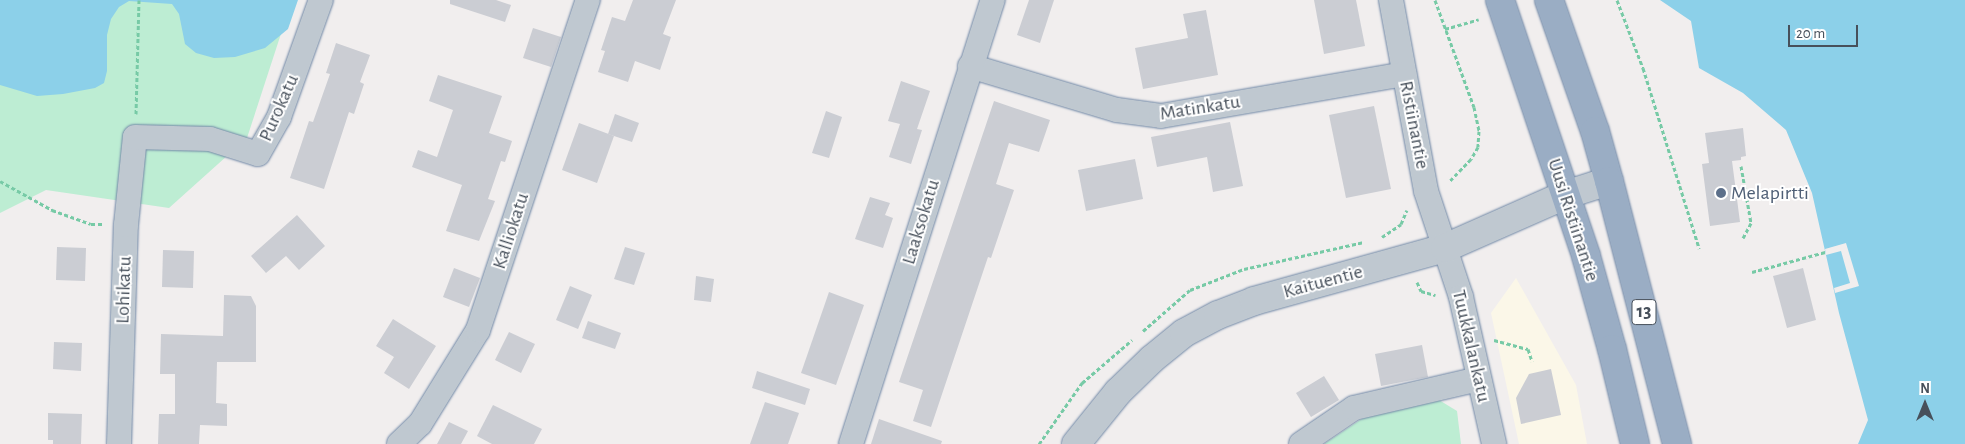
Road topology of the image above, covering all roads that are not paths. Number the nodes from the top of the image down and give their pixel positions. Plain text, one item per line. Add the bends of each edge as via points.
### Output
1 (321, 0) edge
2 (588, 0) edge
3 (993, 0) edge
4 (1391, 0) edge
5 (1500, 0) edge
6 (1549, 0) edge
7 (970, 66) junction
8 (1404, 74) junction
9 (135, 137) joint
10 (1609, 181) junction
11 (1564, 195) junction
12 (1445, 248) junction
13 (1479, 379) junction
14 (119, 444) edge
15 (399, 444) edge
16 (851, 444) edge
17 (1076, 444) edge
18 (1301, 444) edge
19 (1494, 444) edge
20 (1635, 444) edge
21 (1677, 444) edge

1 - 9 street, Purokatu via 279,117 258,154 210,139
2 - 15 street, Kalliokatu via 478,330 420,424
3 - 7 street, Laaksokatu
4 - 8 street, Ristiinantie
5 - 11 highway, Uusi Ristiinantie / 13
6 - 10 highway, Uusi Ristiinantie / 13
7 - 8 street, Matinkatu via 1117,110 1161,116
7 - 16 street, Laaksokatu
8 - 12 street, Ristiinantie via 1426,191
9 - 14 street, Lohikatu via 126,225
10 - 11 street, Kaituentie
10 - 21 highway, Uusi Ristiinantie / 13
11 - 12 street, Kaituentie
11 - 20 highway, Uusi Ristiinantie / 13 via 1586,256
12 - 13 street, Tuukkalankatu via 1461,297
12 - 17 street, Kaituentie via 1254,301 1184,333 1118,392
13 - 18 street via 1354,408
13 - 19 street, Tuukkalankatu

